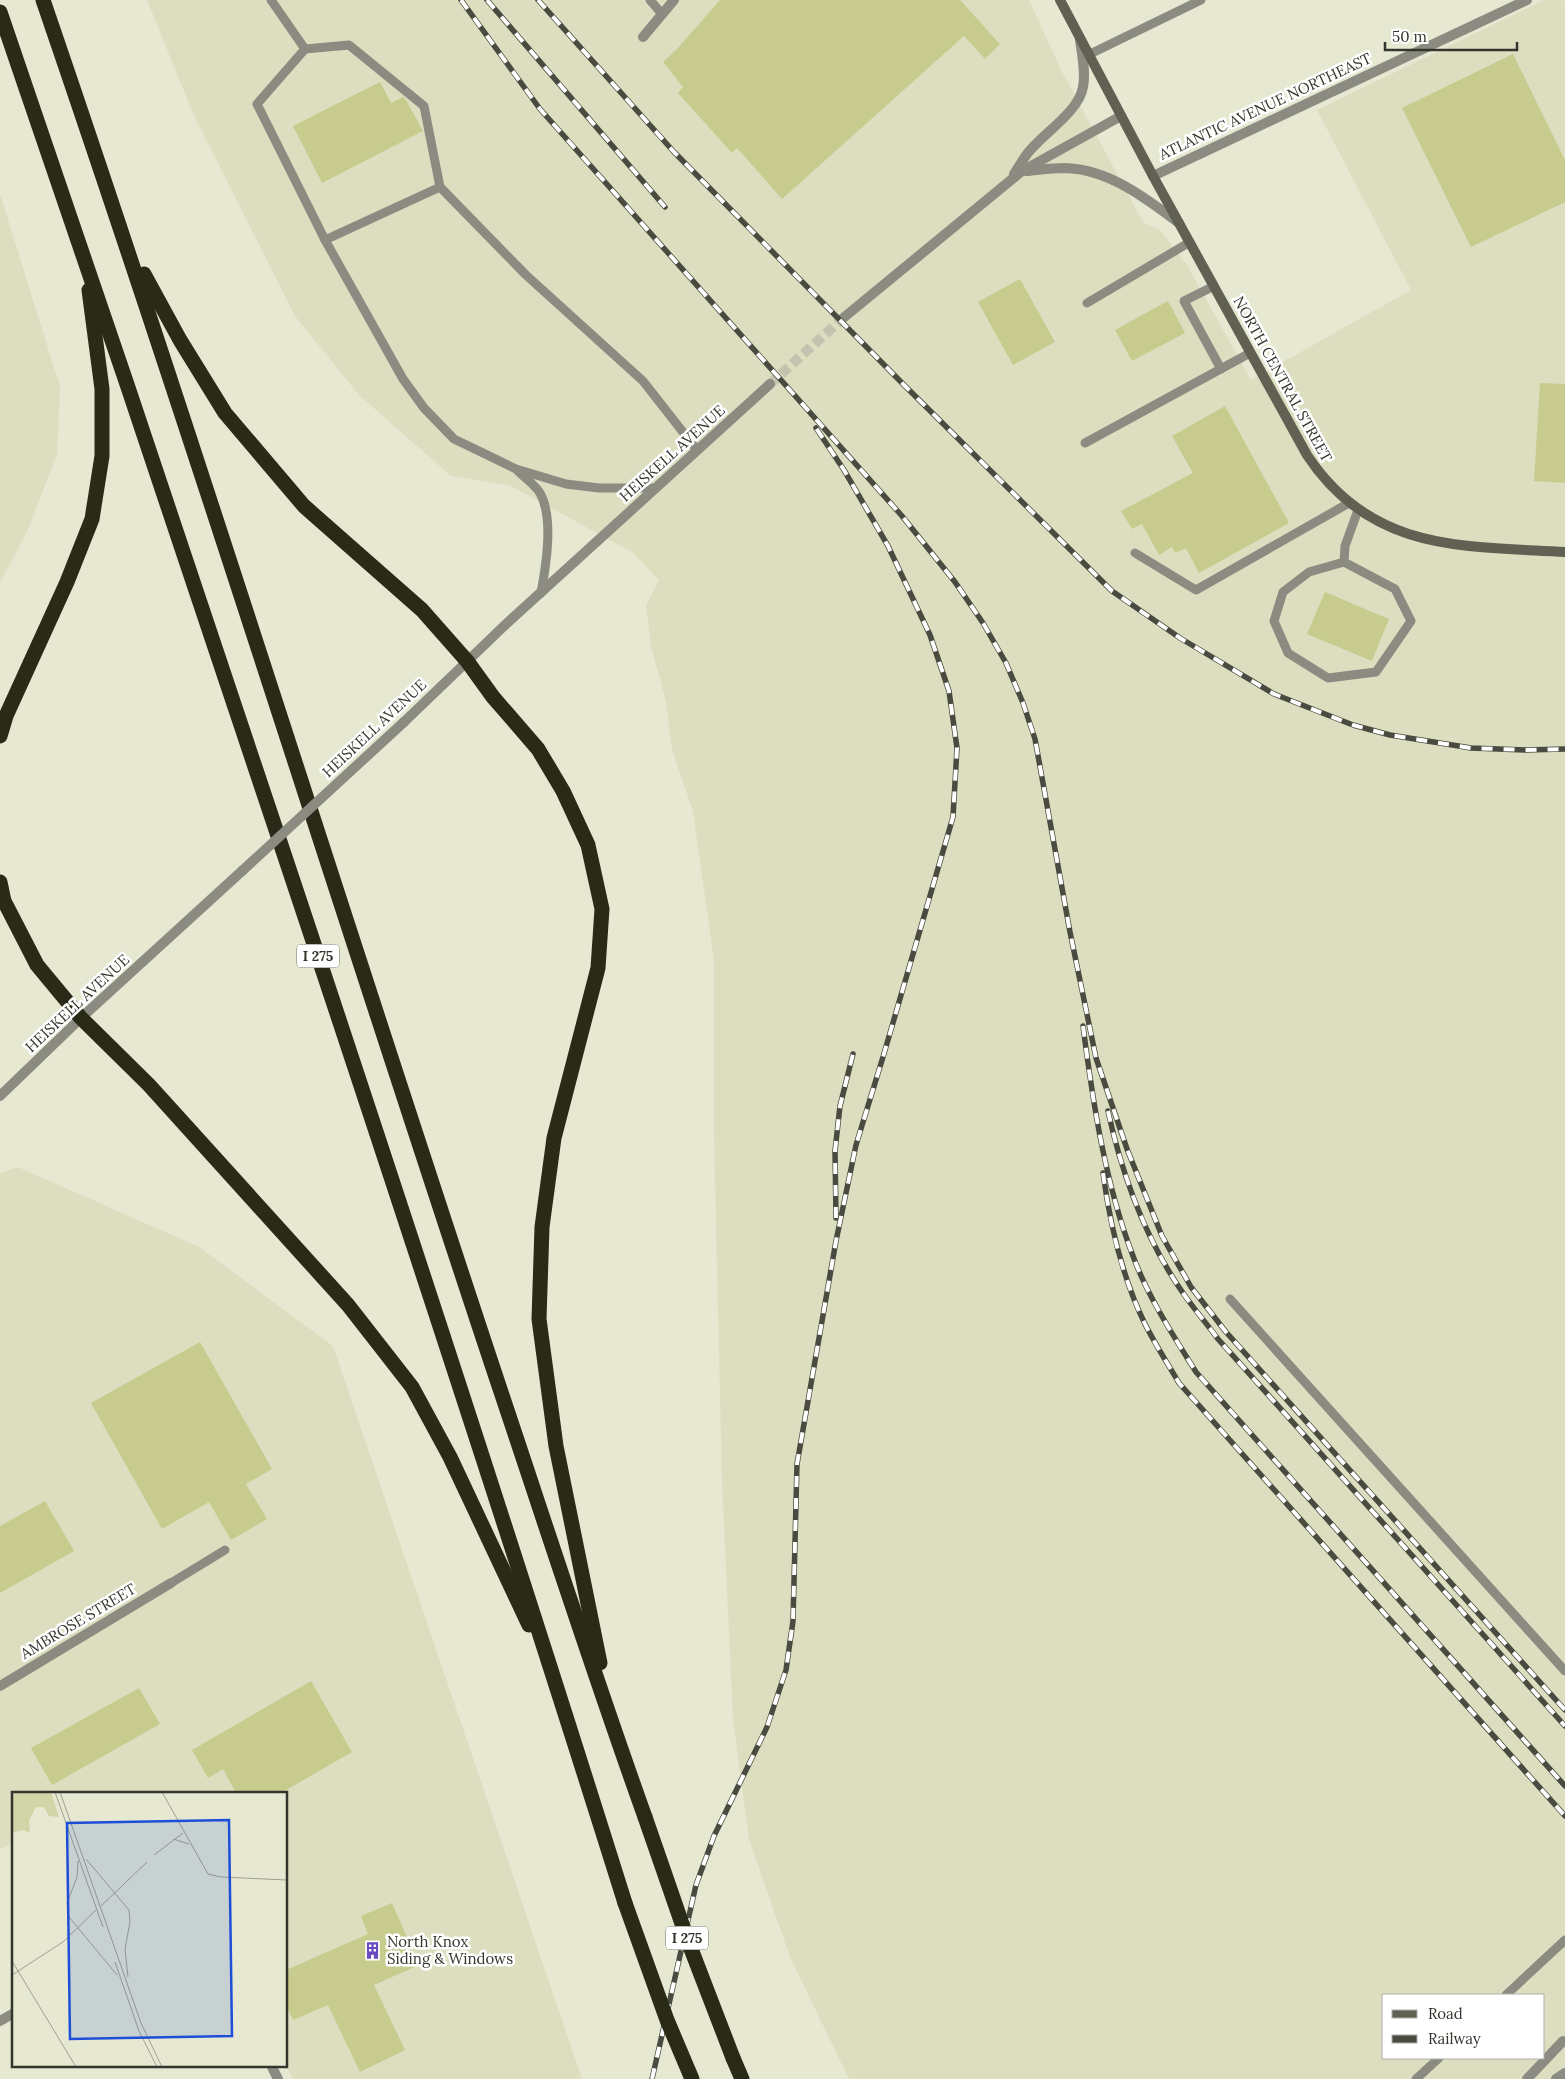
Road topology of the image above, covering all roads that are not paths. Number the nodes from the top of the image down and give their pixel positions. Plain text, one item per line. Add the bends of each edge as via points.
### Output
1 (43, 0) edge
2 (271, 0) edge
3 (650, 0) edge
4 (674, 0) edge
5 (1060, 0) edge
6 (1201, 0) edge
7 (1527, 0) edge
8 (0, 12) edge
9 (662, 14) junction
10 (643, 37) dead end
11 (1080, 40) junction
12 (305, 49) junction
13 (1088, 55) junction
14 (1121, 116) junction
15 (1022, 171) junction
16 (1153, 176) junction
17 (1011, 180) junction
18 (440, 187) junction
19 (1179, 223) junction
20 (125, 240) junction
21 (325, 240) junction
22 (1190, 242) junction
23 (84, 254) junction
24 (1214, 286) junction
25 (1087, 303) dead end
26 (842, 319) tunnel mouth
27 (1250, 353) junction
28 (1221, 369) junction
29 (770, 384) tunnel mouth
30 (1085, 443) dead end
31 (697, 450) junction
32 (516, 469) junction
33 (655, 488) junction
34 (1349, 502) junction
35 (1358, 510) junction
36 (1565, 552) edge
37 (1135, 553) dead end
38 (1344, 562) junction
39 (542, 593) junction
40 (466, 661) junction
41 (0, 736) edge
42 (0, 882) edge
43 (81, 1018) junction
44 (0, 1096) edge
45 (1230, 1299) dead end
46 (225, 1550) dead end
47 (171, 1583) joint
48 (1565, 1671) edge
49 (554, 1676) junction
50 (0, 1686) edge
51 (613, 1728) junction
52 (1565, 1940) edge
53 (1507, 1994) edge
54 (12, 2015) edge
55 (0, 2022) edge
56 (1564, 2040) edge
57 (1438, 2059) edge
58 (272, 2066) edge
59 (1565, 2073) edge
60 (278, 2079) edge
61 (692, 2079) edge
62 (742, 2079) edge
63 (1416, 2079) edge
64 (1526, 2079) edge
65 (1556, 2079) edge

1 - 20 highway, I 275
2 - 12 lane
3 - 9 lane
4 - 9 street
5 - 11 main road, NORTH CENTRAL STREET
6 - 13 lane
7 - 16 street, ATLANTIC AVENUE NORTHEAST
8 - 23 highway, I 275
9 - 10 street
11 - 13 main road, NORTH CENTRAL STREET
11 - 17 street via 1084,77 1079,97 1027,154
12 - 18 lane via 349,44 424,106
12 - 21 lane via 257,104
13 - 14 main road, NORTH CENTRAL STREET
14 - 15 street
14 - 16 main road, NORTH CENTRAL STREET
15 - 17 street
15 - 19 street via 1065,168 1106,177 1149,200
16 - 19 main road, NORTH CENTRAL STREET
17 - 26 street
18 - 21 lane
18 - 31 lane via 526,275 643,381
19 - 22 main road, NORTH CENTRAL STREET
20 - 40 highway via 225,413 304,506 422,610
20 - 51 highway, I 275 via 443,1218
21 - 32 lane via 403,379 424,408 454,440
22 - 24 main road, NORTH CENTRAL STREET
22 - 25 lane
23 - 41 highway via 102,388 102,456 92,519
23 - 49 highway, I 275 via 332,996
24 - 27 main road, NORTH CENTRAL STREET
24 - 28 lane via 1184,301
27 - 28 lane
27 - 34 main road, NORTH CENTRAL STREET via 1315,467
28 - 30 lane
29 - 31 street, HEISKELL AVENUE
31 - 33 street, HEISKELL AVENUE
32 - 33 lane via 566,484 599,488
32 - 39 lane via 540,493 546,516
33 - 39 street, HEISKELL AVENUE
34 - 35 main road, NORTH CENTRAL STREET
34 - 37 lane via 1196,590
35 - 36 main road, NORTH CENTRAL STREET via 1384,526 1421,539 1480,547
35 - 38 lane via 1344,546
38 - 38 lane via 1395,588 1410,621 1376,672 1328,678 1288,653 1274,621 1283,592 1309,572
39 - 40 street, HEISKELL AVENUE
40 - 43 street, HEISKELL AVENUE, bridge via 404,722
40 - 51 highway via 538,749 563,791 588,845 602,909 598,968 554,1138 542,1227 539,1319 556,1446
42 - 43 highway via 4,901 37,965
43 - 44 street, HEISKELL AVENUE
43 - 49 highway via 149,1085 348,1304 412,1387 450,1457
45 - 48 lane
46 - 47 lane
47 - 50 street, AMBROSE STREET
49 - 61 highway, I 275, bridge via 625,1903
51 - 62 highway, I 275, bridge via 688,1941
52 - 53 lane
54 - 55 street
56 - 64 street
57 - 63 lane
58 - 60 street
59 - 65 street

